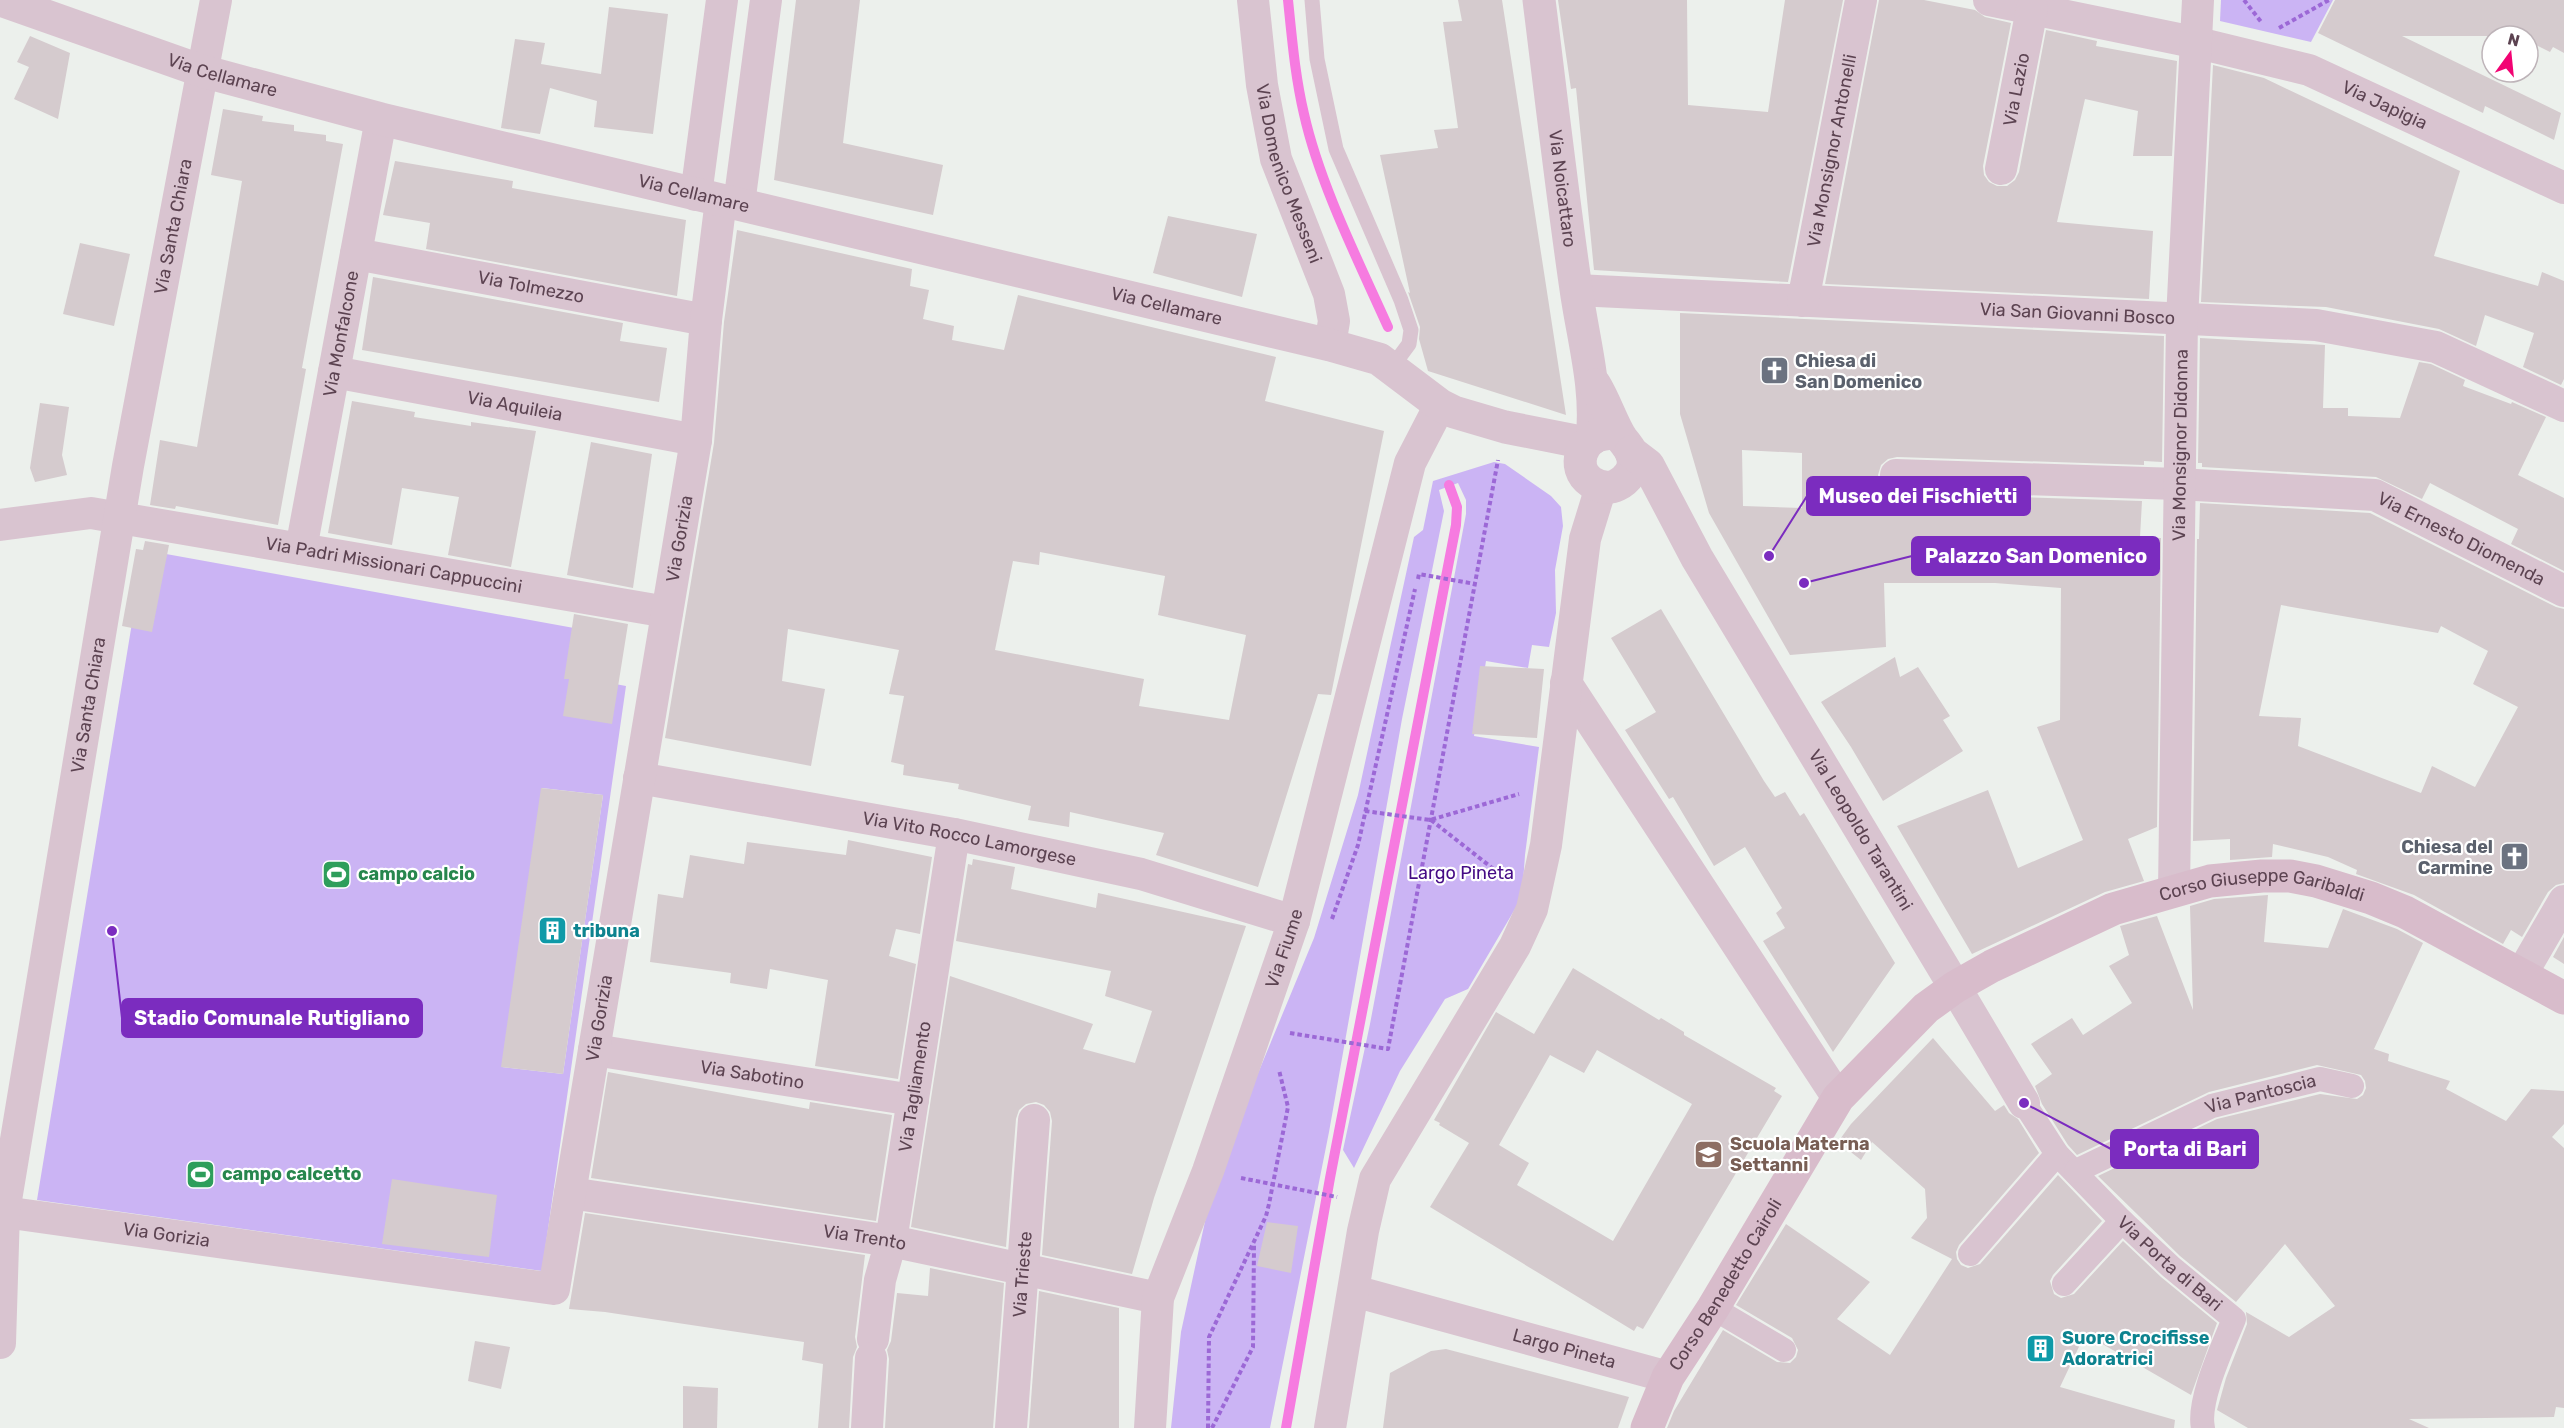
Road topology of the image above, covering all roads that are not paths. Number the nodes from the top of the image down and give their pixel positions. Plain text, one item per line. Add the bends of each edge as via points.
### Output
1 (1, 0) edge
2 (216, 0) edge
3 (722, 0) edge
4 (766, 0) edge
5 (1253, 0) edge
6 (1312, 0) edge
7 (1539, 0) edge
8 (1861, 0) edge
9 (1989, 0) edge
10 (2198, 0) edge
11 (2032, 9) junction
12 (2198, 43) junction
13 (202, 71) junction
14 (381, 119) junction
15 (2001, 170) dead end
16 (2564, 188) edge
17 (719, 200) junction
18 (356, 254) junction
19 (1576, 290) junction
20 (1803, 302) junction
21 (2182, 319) junction
22 (706, 320) junction
23 (1330, 345) junction
24 (1392, 367) junction
25 (334, 372) junction
26 (1440, 405) junction
27 (2564, 406) edge
28 (1505, 427) junction
29 (696, 440) junction
30 (1608, 443) junction
31 (1896, 475) dead end
32 (1600, 483) junction
33 (2178, 484) junction
34 (120, 518) junction
35 (0, 525) edge
36 (301, 549) junction
37 (1697, 558) junction
38 (2564, 591) edge
39 (667, 612) junction
40 (1566, 683) junction
41 (639, 778) junction
42 (954, 834) junction
43 (2174, 891) junction
44 (2564, 901) edge
45 (1294, 921) junction
46 (2521, 975) junction
47 (1955, 987) junction
48 (2564, 998) edge
49 (594, 1050) junction
50 (2352, 1086) dead end
51 (1838, 1098) junction
52 (913, 1100) junction
53 (2029, 1111) joint
54 (1034, 1119) dead end
55 (2057, 1154) junction
56 (2076, 1172) junction
57 (570, 1193) junction
58 (4, 1212) junction
59 (2122, 1221) junction
60 (891, 1241) junction
61 (1970, 1254) dead end
62 (1022, 1268) junction
63 (2064, 1284) dead end
64 (1354, 1291) junction
65 (1158, 1298) junction
66 (1713, 1308) junction
67 (0, 1343) edge
68 (1784, 1350) dead end
69 (1668, 1377) junction
70 (867, 1428) edge
71 (1011, 1428) edge
72 (1150, 1428) edge
73 (1330, 1428) edge
74 (1647, 1428) edge
75 (2203, 1428) edge

1 - 13 street, Via Cellamare
2 - 13 street, Via Santa Chiara
3 - 17 street
4 - 17 street
5 - 23 street, Via Domenico Messeni via 1262,84 1276,159 1329,294 1334,321
6 - 24 lane via 1317,59 1336,149 1411,330 1409,344
7 - 19 street, Via Noicattaro
8 - 20 street, Via Monsignor Antonelli
9 - 11 street, Via Japigia
10 - 12 street, Via Monsignor Didonna
11 - 12 street, Via Japigia
11 - 15 street, Via Lazio
12 - 16 street, Via Japigia via 2309,70
12 - 21 street, Via Monsignor Didonna
13 - 14 street, Via Cellamare
13 - 34 street, Via Santa Chiara
14 - 17 street, Via Cellamare
14 - 18 street, Via Monfalcone
17 - 22 street, Via Gorizia
17 - 23 street, Via Cellamare
18 - 22 street, Via Tolmezzo
18 - 25 street, Via Monfalcone
19 - 20 street, Via San Giovanni Bosco
19 - 30 street, Via Noicattaro via 1591,379
20 - 21 street, Via San Giovanni Bosco
21 - 27 street, Via San Giovanni Bosco via 2316,325 2436,347
21 - 33 street, Via Monsignor Didonna
22 - 29 street, Via Gorizia
23 - 24 street, Via Cellamare via 1379,359
24 - 26 street, Via Cellamare
25 - 29 street, Via Aquileia
25 - 36 street, Via Monfalcone
26 - 28 street, Via Cellamare via 1472,419
26 - 45 street, Via Fiume via 1410,463
28 - 30 street, Via Cellamare
28 - 32 street, Via Leopoldo Tarantini
29 - 39 street, Via Gorizia
30 - 32 street via 1580,459
30 - 32 street via 1633,464 1623,482
30 - 37 street, Via Leopoldo Tarantini via 1648,465
31 - 33 street, Via Ernesto Diomenda
32 - 37 street, Via Leopoldo Tarantini via 1630,494
32 - 40 street via 1585,539
33 - 38 street, Via Ernesto Diomenda via 2375,495
33 - 43 street, Via Monsignor Didonna
34 - 35 street, Via Padri Missionari Cappuccini via 91,513
34 - 36 street, Via Padri Missionari Cappuccini
34 - 58 street, Via Santa Chiara
36 - 39 street, Via Padri Missionari Cappuccini
37 - 47 street, Via Leopoldo Tarantini
39 - 41 street, Via Gorizia
40 - 51 street
40 - 64 street via 1546,845 1534,901 1515,946 1375,1179
41 - 42 street, Via Vito Rocco Lamorgese
41 - 49 street, Via Gorizia
42 - 45 street, Via Vito Rocco Lamorgese via 1141,874
42 - 52 street, Via Tagliamento
43 - 46 main road, Corso Giuseppe Garibaldi via 2210,881 2262,876 2316,880 2404,912
43 - 47 main road, Corso Giuseppe Garibaldi via 2113,909
44 - 46 street
45 - 65 street, Via Fiume via 1208,1172
46 - 48 main road, Corso Giuseppe Garibaldi
47 - 51 main road, Corso Benedetto Cairoli via 1926,1008
47 - 53 street, Via Leopoldo Tarantini
49 - 52 street, Via Sabotino
49 - 57 street, Via Gorizia
50 - 56 street, Via Pantoscia via 2320,1080 2212,1106
51 - 66 main road, Corso Benedetto Cairoli
52 - 60 street, Via Tagliamento
53 - 55 street, Via Porta di Bari
54 - 62 street, Via Trieste
55 - 56 street, Via Porta di Bari
55 - 61 street
56 - 59 street, Via Porta di Bari
57 - 58 street, Via Gorizia via 554,1288
57 - 60 street, Via Trento
58 - 67 street, Via Santa Chiara
59 - 63 street
59 - 75 street, Via Porta di Bari via 2234,1319 2201,1416
60 - 62 street, Via Trento
60 - 70 street, Via Tagliamento via 880,1280
62 - 65 street, Via Trento
62 - 71 street, Via Trieste
64 - 69 street, Largo Pineta
64 - 73 street
65 - 72 street, Via Fiume
66 - 68 street
66 - 69 main road, Corso Benedetto Cairoli
69 - 74 main road, Corso Benedetto Cairoli

